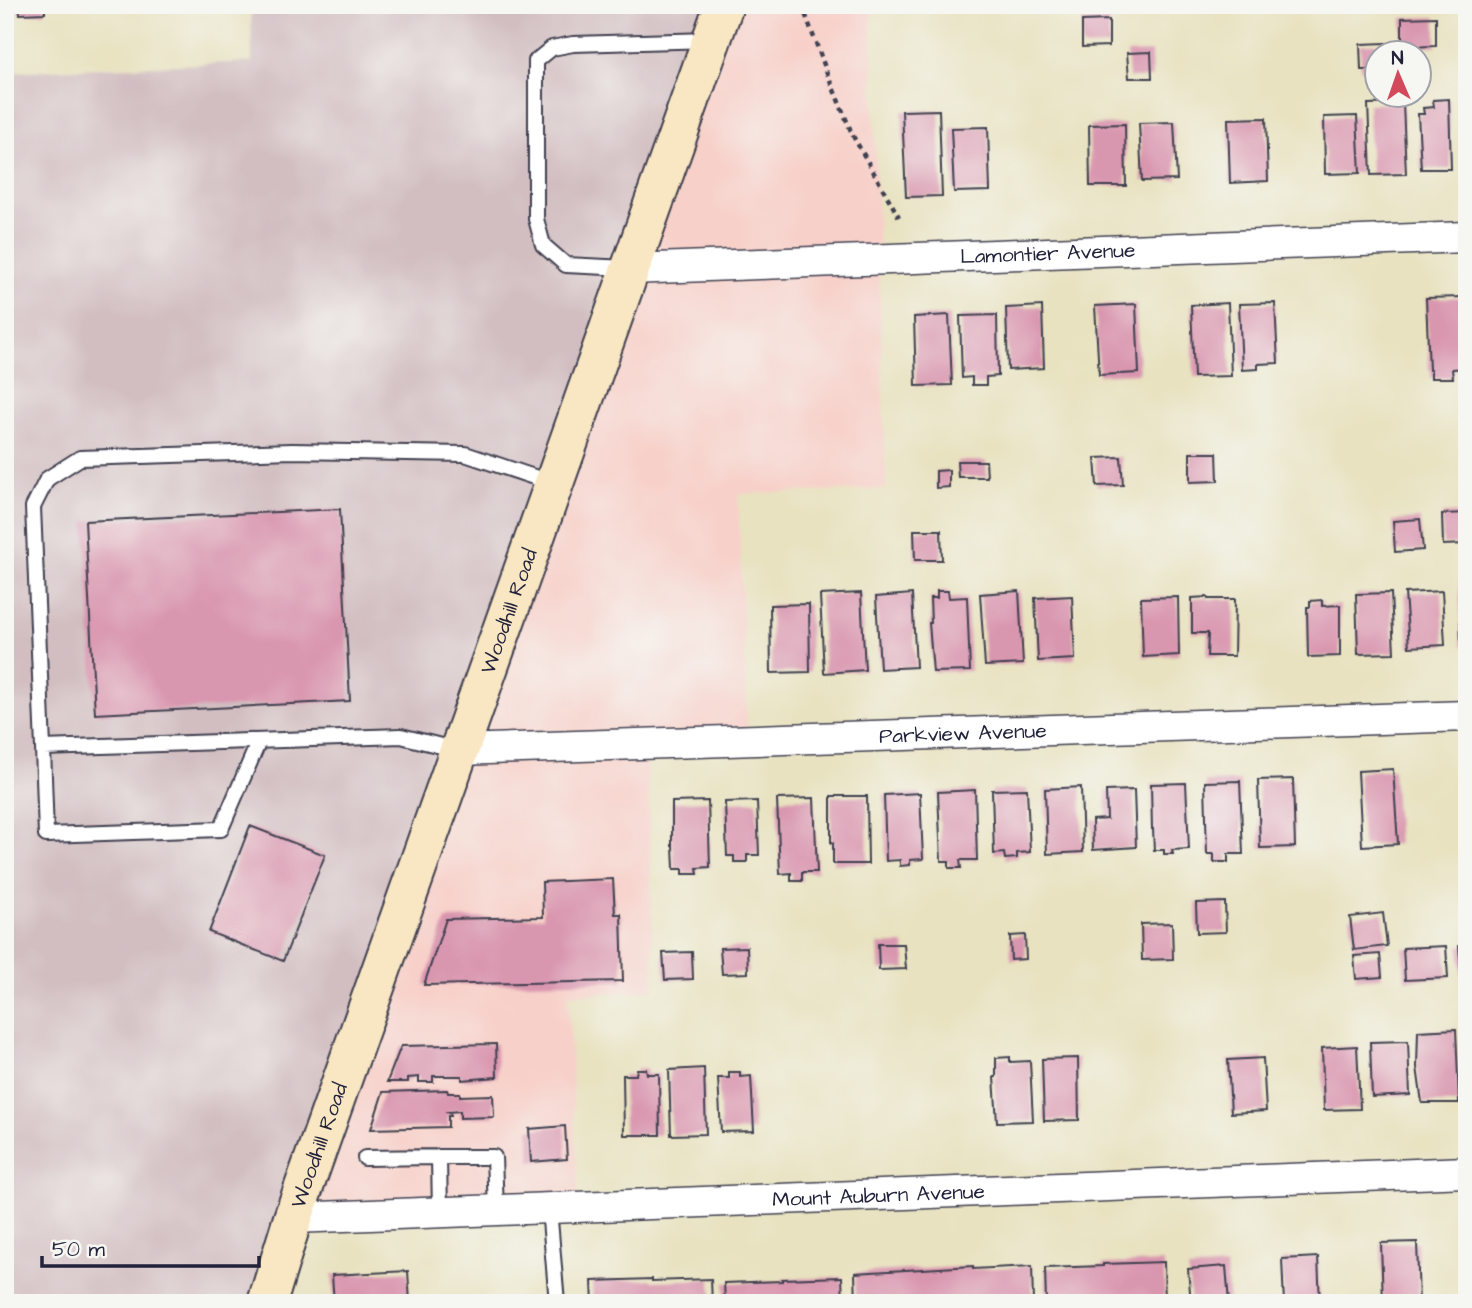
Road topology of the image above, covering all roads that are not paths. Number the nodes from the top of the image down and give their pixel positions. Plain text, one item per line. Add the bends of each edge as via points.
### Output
1 (718, 23) edge
2 (1467, 237) edge
3 (631, 269) junction
4 (554, 484) junction
5 (1467, 716) edge
6 (259, 741) junction
7 (43, 748) junction
8 (459, 750) junction
9 (439, 1157) junction
10 (365, 1158) dead end
11 (1467, 1172) edge
12 (549, 1208) junction
13 (496, 1210) junction
14 (440, 1212) junction
15 (293, 1218) junction
16 (267, 1303) edge
17 (557, 1303) edge

1 - 3 main road, Woodhill Road
1 - 3 lane via 552,48 536,61 536,219 543,245 566,265
2 - 3 street, Lamontier Avenue
3 - 4 main road, Woodhill Road
4 - 7 lane via 464,454 292,451 80,458 47,479 33,507
4 - 8 main road, Woodhill Road
5 - 8 street, Parkview Avenue
6 - 7 lane
6 - 7 lane via 221,829 46,835
6 - 8 lane via 401,736
8 - 15 main road, Woodhill Road
9 - 10 lane
9 - 13 lane via 494,1157
9 - 14 lane
11 - 12 street, Mount Auburn Avenue
12 - 13 street, Mount Auburn Avenue
12 - 17 lane
13 - 14 street, Mount Auburn Avenue
14 - 15 street, Mount Auburn Avenue
15 - 16 main road, Woodhill Road

